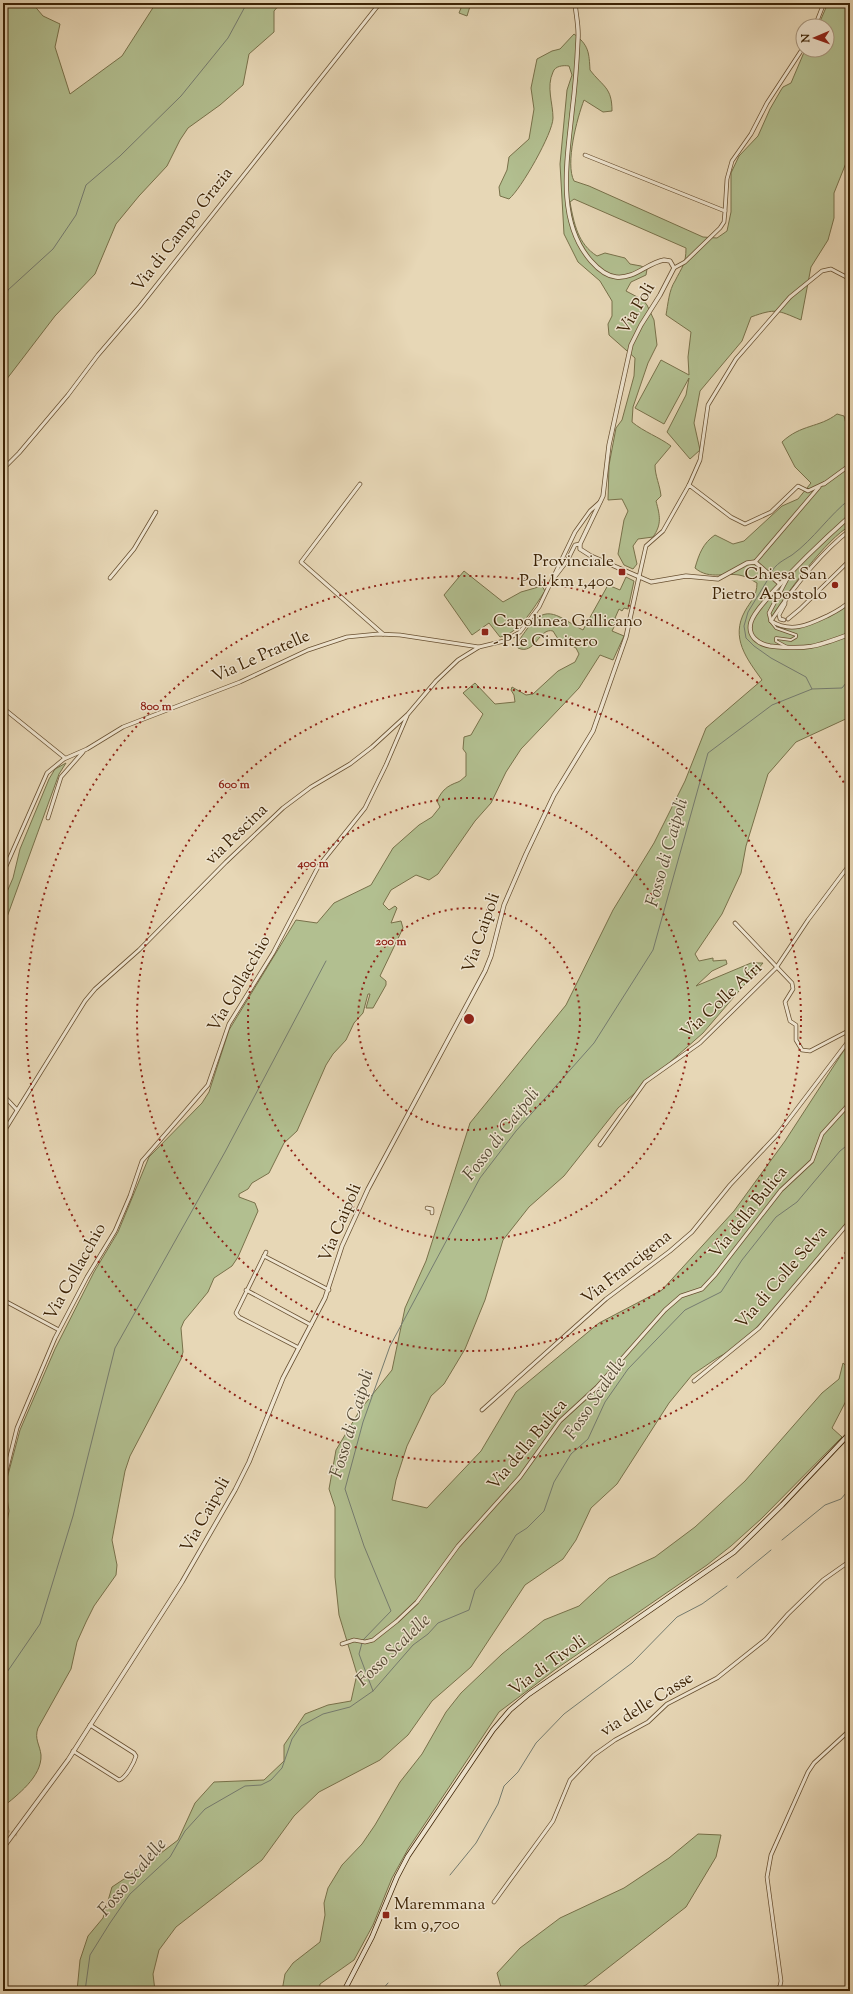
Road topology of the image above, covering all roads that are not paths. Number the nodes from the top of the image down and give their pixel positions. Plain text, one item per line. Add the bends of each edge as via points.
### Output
1 (380, 3) edge
2 (575, 3) edge
3 (824, 3) edge
4 (818, 18) edge
5 (796, 58) edge
6 (585, 155) dead end
7 (725, 211) junction
8 (674, 268) junction
9 (850, 278) edge
10 (850, 465) edge
11 (3, 469) edge
12 (825, 483) junction
13 (360, 484) dead end
14 (689, 485) junction
15 (602, 500) junction
16 (156, 512) dead end
17 (850, 516) edge
18 (850, 530) edge
19 (580, 544) junction
20 (850, 560) edge
21 (757, 563) junction
22 (789, 574) junction
23 (638, 577) junction
24 (110, 578) dead end
25 (552, 581) junction
26 (780, 584) junction
27 (785, 600) junction
28 (850, 601) edge
29 (771, 621) junction
30 (383, 634) junction
31 (850, 634) edge
32 (479, 647) junction
33 (788, 647) junction
34 (3, 708) edge
35 (408, 714) junction
36 (85, 751) junction
37 (65, 758) junction
38 (48, 818) dead end
39 (850, 864) edge
40 (3, 874) edge
41 (735, 923) dead end
42 (776, 968) junction
43 (850, 1030) edge
44 (850, 1039) edge
45 (3, 1095) edge
46 (850, 1103) edge
47 (17, 1110) junction
48 (3, 1133) edge
49 (600, 1145) dead end
50 (427, 1208) dead end
51 (432, 1213) dead end
52 (850, 1221) edge
53 (266, 1252) dead end
54 (264, 1256) junction
55 (246, 1290) junction
56 (328, 1290) junction
57 (3, 1300) edge
58 (312, 1325) junction
59 (59, 1330) junction
60 (299, 1348) junction
61 (694, 1381) dead end
62 (482, 1410) dead end
63 (850, 1433) edge
64 (3, 1484) edge
65 (3, 1501) edge
66 (3, 1532) edge
67 (850, 1561) edge
68 (846, 1564) junction
69 (850, 1568) edge
70 (342, 1644) dead end
71 (90, 1725) junction
72 (850, 1730) edge
73 (73, 1751) junction
74 (3, 1848) edge
75 (494, 1902) dead end
76 (344, 1991) edge
77 (776, 1991) edge

1 - 11 street, Via di Campo Grazia via 144,302
2 - 8 street, Via Poli via 578,38 567,180 569,213 575,235 581,248 597,267 612,276 630,275 664,260 670,261
3 - 4 street
5 - 7 street via 732,161 726,179
6 - 7 street
7 - 8 street via 724,222 720,228 686,261
8 - 15 street, Via Poli via 640,325 630,348 609,445
9 - 14 street via 831,270 822,271 790,298 736,359 708,406 701,458
10 - 12 street
12 - 14 street via 808,491 798,486 772,512 746,524 731,517
12 - 21 street via 814,492
13 - 30 street via 301,562
14 - 23 street via 663,531 646,546
15 - 19 street, Via Poli
15 - 25 street via 588,513 572,536
16 - 24 street via 137,545
17 - 22 street
18 - 27 street via 814,564
19 - 23 street via 581,550 587,554
19 - 25 street via 575,545
20 - 27 street via 800,610 786,620 780,619 779,615
21 - 23 street via 747,563 717,579 686,576 653,582
21 - 26 street
22 - 26 street
22 - 29 street via 769,613
23 - 56 street, Via Caipoli via 626,637 592,734 550,803 504,905 486,969 370,1185 341,1250
25 - 32 street via 534,615 518,633 502,642
26 - 33 street via 752,618 750,630 758,643
27 - 29 street
28 - 29 street via 807,626 786,627
29 - 33 street via 776,628 796,635 791,640 776,638 776,641
30 - 32 street, Via Le Pratelle via 430,638
30 - 36 street, Via Le Pratelle via 347,637 308,650 240,682 123,727
31 - 33 street via 815,647
32 - 35 street via 454,663
34 - 37 street
35 - 47 street, via Pescina via 359,758 289,803 230,858 148,942 95,989
35 - 59 street, Via Collacchio via 365,808 318,866 275,949 229,1024 208,1086 142,1161 115,1231
36 - 37 street, Via Le Pratelle
36 - 38 street via 61,778
37 - 40 street, Via Le Pratelle via 53,766 45,776
39 - 42 street, Via Colle Afri
41 - 42 street
42 - 43 street via 792,985 786,1004 790,1020 796,1024 797,1042 802,1050 810,1051
42 - 49 street, Via Colle Afri via 700,1043 645,1082
44 - 62 street, Via Francigena via 777,1135 683,1241 606,1299
45 - 47 street
46 - 70 street, Via della Bulica via 822,1134 812,1161 781,1190 715,1275 702,1288 681,1296 660,1315 594,1390 558,1424 520,1478 462,1543 417,1602 373,1640 354,1640
47 - 48 street, via Pescina
50 - 51 street via 432,1209
52 - 61 street, Via di Colle Selva via 757,1330
53 - 54 street
54 - 55 street
54 - 56 street
55 - 58 street
55 - 60 street via 236,1313 239,1317
56 - 58 street, Via Caipoli
57 - 59 street
58 - 60 street, Via Caipoli
59 - 64 street, Via Collacchio via 16,1431
60 - 71 street, Via Caipoli via 235,1490 182,1582
63 - 76 main road, Via di Tivoli via 734,1552 529,1694 504,1716 408,1856 372,1937
65 - 66 street via 6,1514
67 - 68 street, via delle Casse
68 - 69 street
68 - 75 street, via delle Casse via 823,1580 766,1639 717,1678 666,1705 645,1724 618,1738 594,1755 569,1782 553,1821
71 - 73 street, Via Caipoli
71 - 73 street via 135,1754 131,1766 122,1779 118,1780
72 - 77 street via 809,1769 769,1862 767,1877 781,1980
73 - 74 street, Via Caipoli

